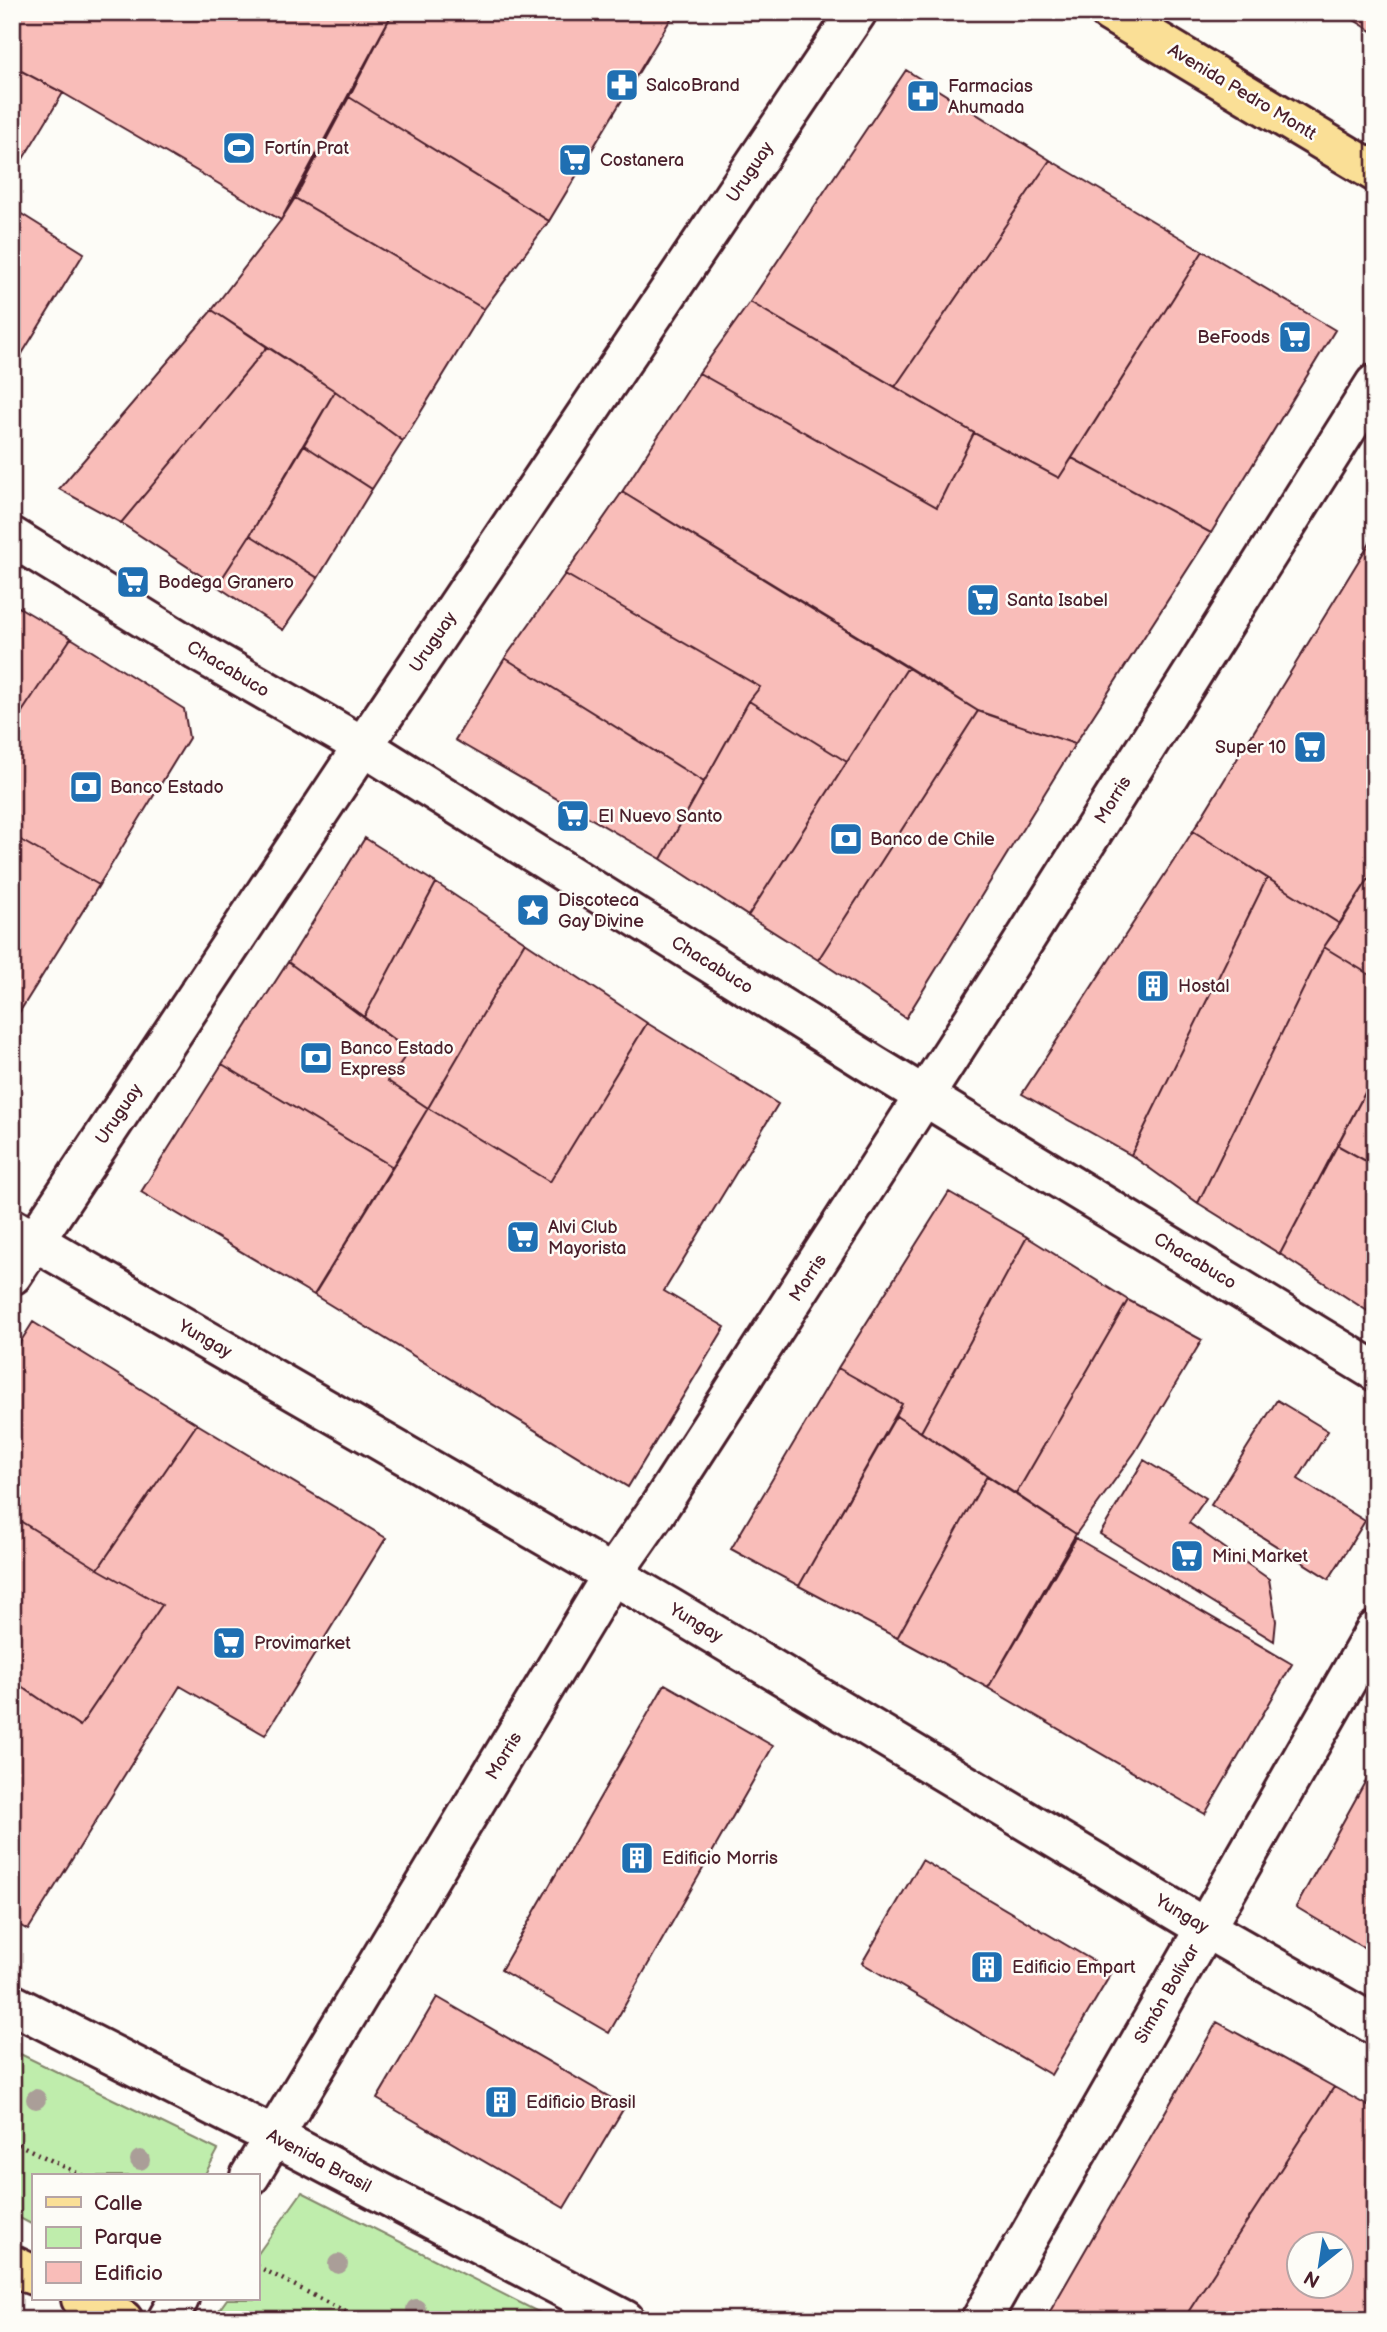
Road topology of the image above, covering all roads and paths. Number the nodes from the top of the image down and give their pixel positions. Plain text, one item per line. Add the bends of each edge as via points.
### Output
1 (857, 12) edge
2 (1109, 12) edge
3 (1375, 172) edge
4 (1375, 384) edge
5 (12, 537) edge
6 (363, 746) junction
7 (925, 1096) junction
8 (24, 1235) edge
9 (12, 1275) edge
10 (1375, 1371) edge
11 (612, 1575) junction
12 (1375, 1631) edge
13 (1205, 1928) junction
14 (12, 2004) edge
15 (1375, 2025) edge
16 (273, 2136) junction
17 (12, 2141) edge
18 (79, 2174) edge
19 (251, 2174) edge
20 (12, 2265) edge
21 (259, 2267) edge
22 (32, 2275) edge
23 (83, 2300) edge
24 (178, 2300) edge
25 (123, 2320) edge
26 (167, 2320) edge
27 (360, 2320) edge
28 (625, 2320) edge
29 (981, 2320) edge

1 - 6 street, Uruguay
2 - 3 main road, Avenida Pedro Montt
4 - 7 street, Morris
5 - 6 street, Chacabuco
6 - 7 street, Chacabuco
6 - 8 street, Uruguay
7 - 10 street, Chacabuco
7 - 11 street, Morris
8 - 9 street, Uruguay
8 - 11 street, Yungay
11 - 13 street, Yungay
11 - 16 street, Morris
12 - 13 street, Simón Bolívar
13 - 15 street, Yungay
13 - 29 street, Simón Bolívar
14 - 16 street, Avenida Brasil
16 - 19 street, Morris
16 - 28 street, Avenida Brasil
17 - 18 path
20 - 22 main road
21 - 27 path
23 - 25 main road
24 - 26 street

